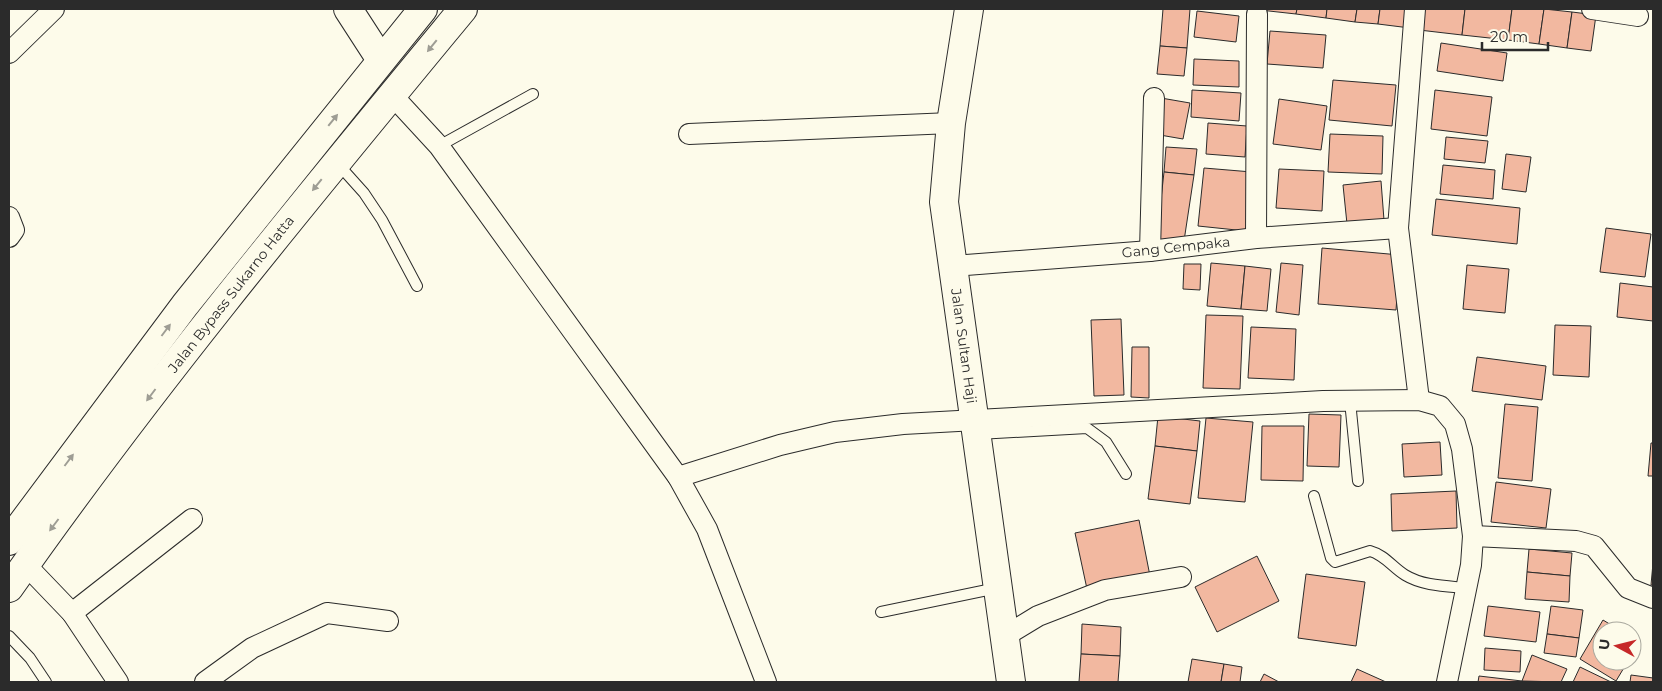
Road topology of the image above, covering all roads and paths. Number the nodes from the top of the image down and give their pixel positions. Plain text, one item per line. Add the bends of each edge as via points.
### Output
1 (54, 9) edge
2 (348, 9) edge
3 (423, 9) edge
4 (463, 9) edge
5 (968, 9) edge
6 (1415, 9) edge
7 (1592, 9) edge
8 (1257, 14) dead end
9 (1638, 16) dead end
10 (9, 53) edge
11 (381, 60) junction
12 (533, 94) dead end
13 (392, 95) junction
14 (1154, 98) dead end
15 (951, 123) junction
16 (689, 134) dead end
17 (439, 146) junction
18 (336, 162) junction
19 (9, 218) edge
20 (1398, 228) junction
21 (9, 237) edge
22 (1256, 238) junction
23 (1150, 251) junction
24 (953, 266) junction
25 (417, 286) dead end
26 (1419, 400) junction
27 (1350, 401) junction
28 (976, 428) junction
29 (1126, 474) dead end
30 (678, 477) junction
31 (1358, 481) dead end
32 (1314, 496) dead end
33 (192, 520) dead end
34 (1473, 536) junction
35 (9, 540) edge
36 (25, 564) junction
37 (1181, 577) dead end
38 (9, 588) edge
39 (998, 588) junction
40 (1467, 588) junction
41 (1653, 598) edge
42 (881, 612) dead end
43 (72, 613) junction
44 (388, 621) dead end
45 (9, 636) edge
46 (1005, 636) junction
47 (46, 682) edge
48 (118, 682) edge
49 (205, 682) edge
50 (766, 682) edge
51 (1011, 682) edge
52 (1448, 682) edge

1 - 10 street
2 - 11 main road
3 - 11 main road, Jalan Bypass Sukarno Hatta
4 -> 13 main road, Jalan Bypass Sukarno Hatta
5 - 15 main road, Jalan Sultan Haji
6 - 20 street
7 - 9 street
8 - 22 street
35 -> 11 main road, Jalan Bypass Sukarno Hatta via 185,305
12 - 17 lane
13 - 17 street
13 - 18 main road, Jalan Bypass Sukarno Hatta
14 - 23 street
15 - 16 street
15 - 24 main road, Jalan Sultan Haji via 944,202
17 - 30 street
18 - 25 lane via 364,193 382,220
18 -> 36 main road, Jalan Bypass Sukarno Hatta via 176,363
19 - 21 street via 14,230
20 - 22 street, Gang Cempaka
20 - 26 street
22 - 23 street, Gang Cempaka
23 - 24 street, Gang Cempaka
24 - 28 main road, Jalan Sultan Haji
26 - 27 street
26 - 34 street via 1440,406 1455,424 1462,449
27 - 28 street
27 - 31 lane
28 - 29 lane via 1088,428 1106,442
28 - 30 street via 903,424 835,432 780,445
28 - 39 main road, Jalan Sultan Haji
30 - 50 street via 707,529
32 - 40 lane via 1335,562 1370,551 1421,582
33 - 43 street
34 - 40 street
34 - 41 street via 1576,541 1594,546 1628,588
36 - 38 main road, Jalan Bypass Sukarno Hatta
36 - 43 street
37 - 46 street via 1105,590 1038,616
39 - 42 lane
39 - 46 main road, Jalan Sultan Haji
40 - 52 street
43 - 48 street
44 - 49 street via 327,613 252,648
45 - 47 lane via 30,658
46 - 51 main road, Jalan Sultan Haji

